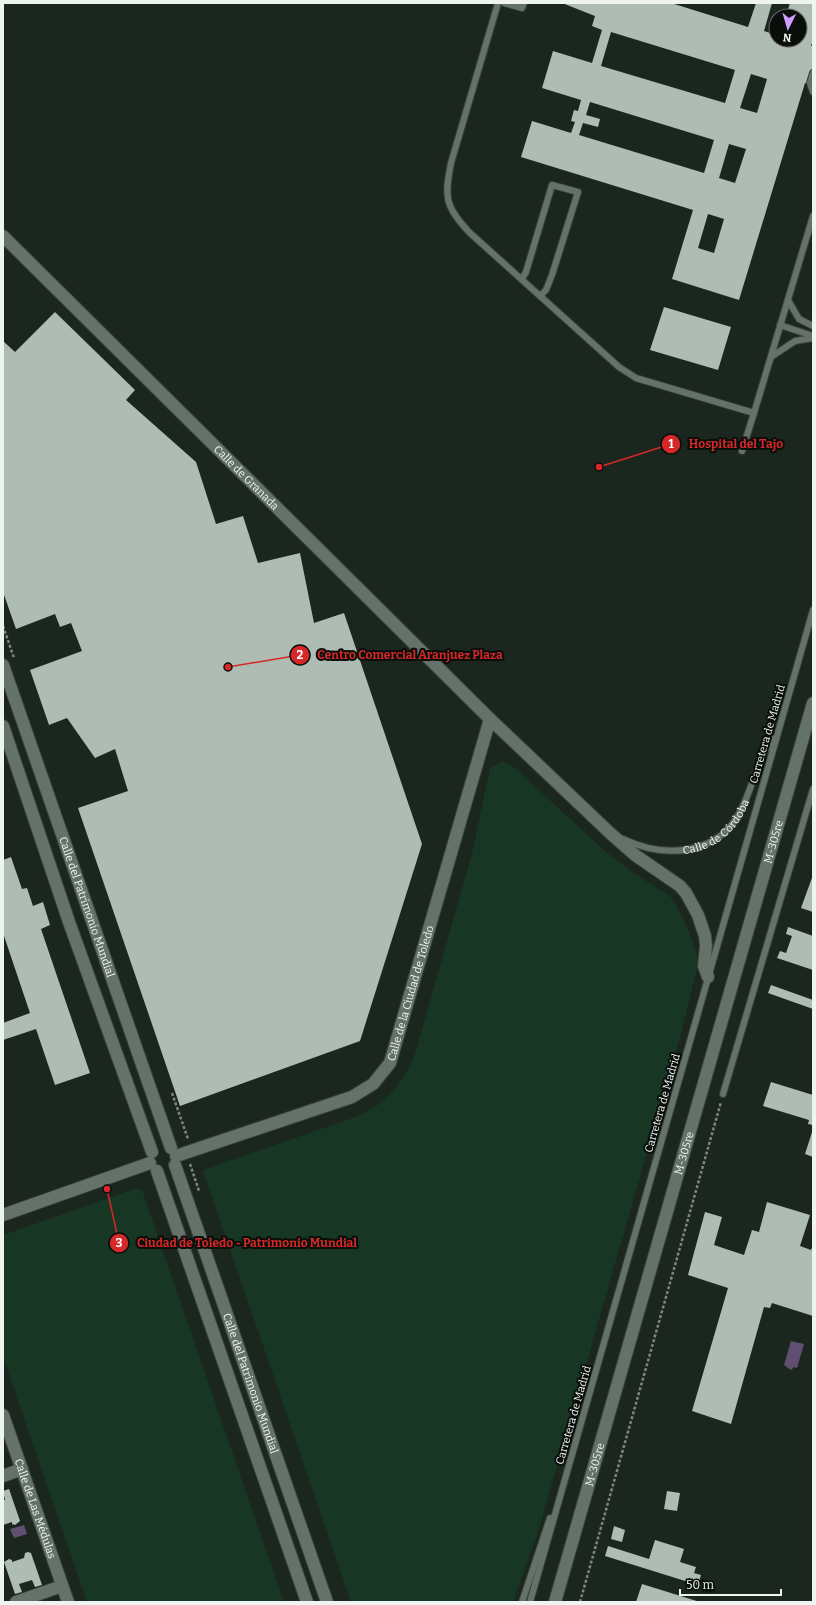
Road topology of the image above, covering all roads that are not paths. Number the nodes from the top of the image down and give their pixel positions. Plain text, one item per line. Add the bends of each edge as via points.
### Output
1 (498, 3) edge
2 (504, 3) edge
3 (524, 3) edge
4 (813, 73) edge
5 (813, 92) edge
6 (813, 216) edge
7 (3, 236) edge
8 (522, 280) junction
9 (540, 296) junction
10 (788, 300) junction
11 (780, 325) junction
12 (813, 326) edge
13 (813, 337) edge
14 (771, 357) junction
15 (754, 413) junction
16 (742, 451) dead end
17 (813, 610) edge
18 (3, 665) edge
19 (813, 703) edge
20 (490, 719) junction
21 (3, 726) edge
22 (778, 732) junction
23 (813, 789) edge
24 (610, 833) junction
25 (708, 977) junction
26 (723, 1094) road end
27 (174, 1156) junction
28 (153, 1162) junction
29 (3, 1215) edge
30 (3, 1415) edge
31 (22, 1469) junction
32 (3, 1476) edge
33 (560, 1496) junction
34 (62, 1586) junction
35 (16, 1602) edge
36 (68, 1602) edge
37 (307, 1602) edge
38 (327, 1602) edge
39 (522, 1602) edge
40 (530, 1602) edge
41 (554, 1602) edge

1 - 8 lane via 446,184 448,202 457,220
2 - 3 lane via 522,8
4 - 5 lane via 810,83
6 - 10 lane
7 - 20 street, Calle de Granada
8 - 9 lane
8 - 9 lane via 552,185 578,192 552,275 546,290
9 - 15 lane via 619,368 636,378
10 - 11 lane
10 - 12 lane via 799,319
11 - 13 lane
11 - 14 lane
13 - 14 lane via 786,345
14 - 15 lane
15 - 16 lane
17 - 22 lane, Carretera de Madrid
18 - 27 street, Calle del Patrimonio Mundial
19 - 41 street, M-305re
20 - 24 street, Calle de Córdoba
20 - 27 street, Calle de la Ciudad de Toledo via 390,1063 373,1084 352,1097
21 - 28 street, Calle del Patrimonio Mundial
22 - 24 lane, Calle de Córdoba via 761,758 737,817 730,827 708,843 682,850 658,851 636,845
22 - 25 lane, Carretera de Madrid
23 - 26 lane
24 - 25 street, Calle de Córdoba via 686,893 698,915 705,936 704,966
25 - 33 lane, Carretera de Madrid
27 - 28 street via 169,1171 160,1172
27 - 28 street via 167,1146 158,1146
27 - 38 street, Calle del Patrimonio Mundial
28 - 29 street
28 - 37 street, Calle del Patrimonio Mundial
30 - 31 street, Calle de Las Médulas
31 - 32 street
31 - 34 street, Calle de Las Médulas
33 - 39 lane via 555,1501
33 - 40 lane, Carretera de Madrid
34 - 35 street
34 - 36 street, Calle de Las Médulas

